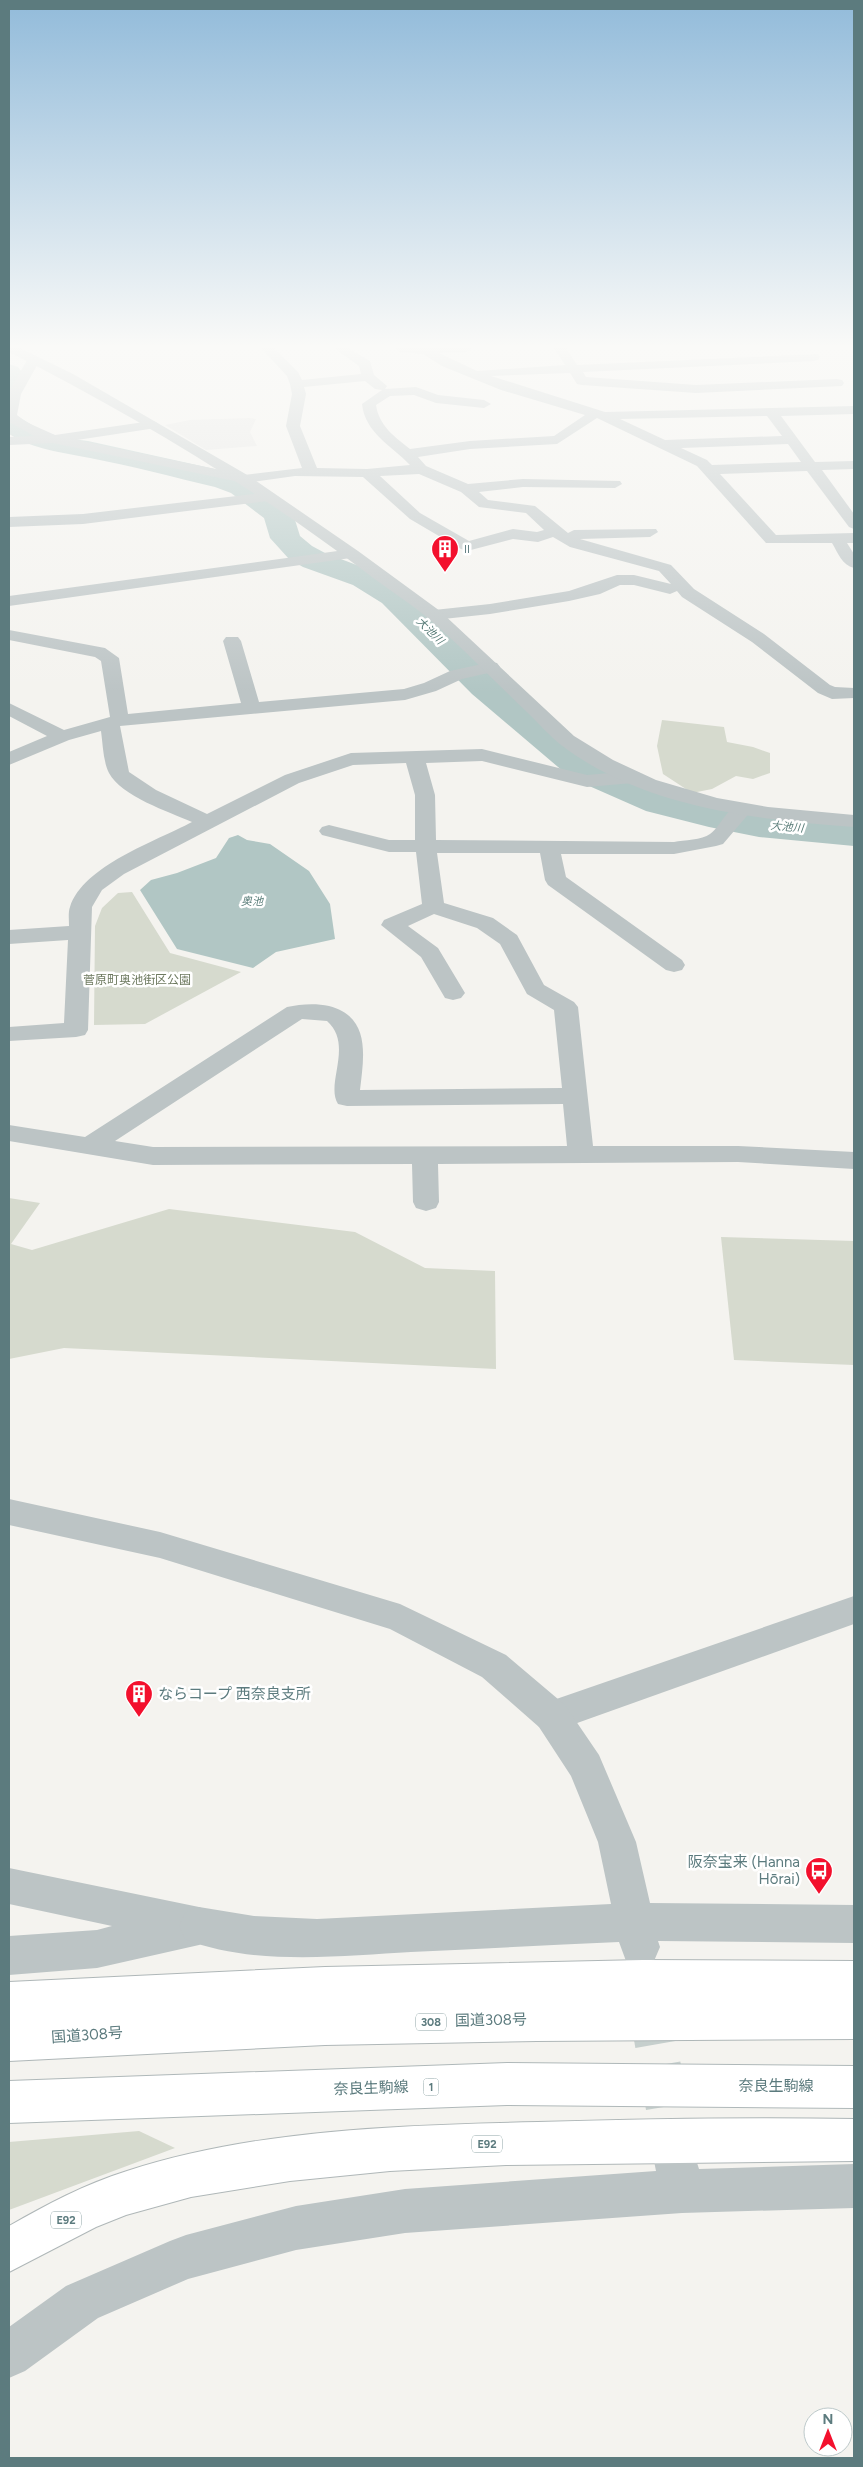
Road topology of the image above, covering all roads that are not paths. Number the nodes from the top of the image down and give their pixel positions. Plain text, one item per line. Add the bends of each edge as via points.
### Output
1 (168, 463) edge
2 (217, 463) edge
3 (308, 463) edge
4 (416, 463) edge
5 (702, 463) edge
6 (810, 463) edge
7 (854, 465) edge
8 (812, 466) junction
9 (422, 469) junction
10 (708, 470) junction
11 (311, 472) junction
12 (367, 473) junction
13 (244, 479) junction
14 (615, 484) dead end
15 (466, 490) junction
16 (269, 498) junction
17 (9, 522) edge
18 (854, 524) edge
19 (650, 532) dead end
20 (559, 534) junction
21 (854, 538) edge
22 (837, 539) junction
23 (352, 554) junction
24 (854, 563) edge
25 (688, 594) junction
26 (9, 602) edge
27 (434, 615) junction
28 (9, 635) edge
29 (232, 641) dead end
30 (485, 668) junction
31 (854, 693) edge
32 (9, 709) edge
33 (252, 709) junction
34 (115, 722) junction
35 (62, 736) junction
36 (414, 756) junction
37 (9, 759) edge
38 (626, 778) junction
39 (742, 810) junction
40 (854, 821) edge
41 (208, 822) junction
42 (329, 831) dead end
43 (426, 847) junction
44 (549, 847) junction
45 (433, 907) junction
46 (81, 932) junction
47 (9, 937) edge
48 (674, 966) dead end
49 (453, 992) dead end
50 (9, 1034) edge
51 (575, 1096) junction
52 (9, 1133) edge
53 (88, 1147) junction
54 (581, 1153) junction
55 (425, 1154) junction
56 (854, 1161) edge
57 (426, 1202) dead end
58 (9, 1512) edge
59 (854, 1610) edge
60 (552, 1716) junction
61 (9, 1886) edge
62 (854, 1924) edge
63 (199, 1926) junction
64 (637, 1934) junction
65 (9, 1955) edge
66 (854, 1981) edge
67 (9, 2002) edge
68 (854, 2019) edge
69 (9, 2041) edge
70 (854, 2087) edge
71 (9, 2102) edge
72 (854, 2140) edge
73 (854, 2186) edge
74 (9, 2250) edge
75 (9, 2354) edge

1 - 13 street
2 - 13 street
3 - 11 street
4 - 9 street
5 - 10 street
6 - 8 street
7 - 8 street
8 - 10 street
8 - 18 street
9 - 12 street
9 - 15 street
10 - 22 street via 772,540
11 - 12 street
11 - 13 street
12 - 20 street via 415,516 467,546 513,534 538,537
13 - 16 street
14 - 15 street via 523,483
15 - 20 street via 488,506 530,509
16 - 17 street via 83,519
16 - 23 street
19 - 20 street
20 - 25 street via 576,544 665,568
21 - 22 street
22 - 24 street
23 - 26 street
23 - 27 street
25 - 27 street via 626,579 569,596
25 - 31 street via 758,638 824,689 832,693
27 - 30 street
28 - 34 street via 99,652 110,658
29 - 33 street
30 - 33 street via 405,694
30 - 38 street via 567,740
32 - 35 street
33 - 34 street
34 - 35 street
34 - 41 street via 116,768 121,776
35 - 37 street
36 - 38 street via 482,755 587,781
36 - 41 street via 351,759 292,779
36 - 43 street via 425,795
38 - 39 street
39 - 40 street
39 - 44 street via 716,840 674,848
41 - 46 street via 116,869 94,886 81,907
42 - 43 street via 388,846
43 - 44 street
43 - 45 street
44 - 48 street via 556,880
45 - 49 street via 392,925 430,953
45 - 51 street via 485,923 509,940 535,989 566,1006
46 - 47 street
46 - 50 street via 76,1030
51 - 53 street via 347,1098 352,1039 344,1021 325,1012 295,1012
51 - 54 street
52 - 53 street
53 - 55 street via 153,1156
54 - 55 street
54 - 56 street via 738,1154
55 - 57 street
58 - 60 street via 160,1545 400,1618 494,1666
59 - 60 street
60 - 64 street via 586,1767 617,1842
61 - 63 street
62 - 64 street
63 - 64 street via 254,1935 317,1938
63 - 65 street via 96,1949
66 - 67 main road via 505,1981 137,1994
68 - 69 main road, 国道308号 / 308 via 494,2020 128,2032
70 - 71 main road, 奈良生駒線 / 1 via 507,2084
72 - 74 main road, E92 via 544,2142 318,2156 220,2169 125,2194 54,2225
73 - 75 street via 679,2174 296,2228 186,2257 82,2302

